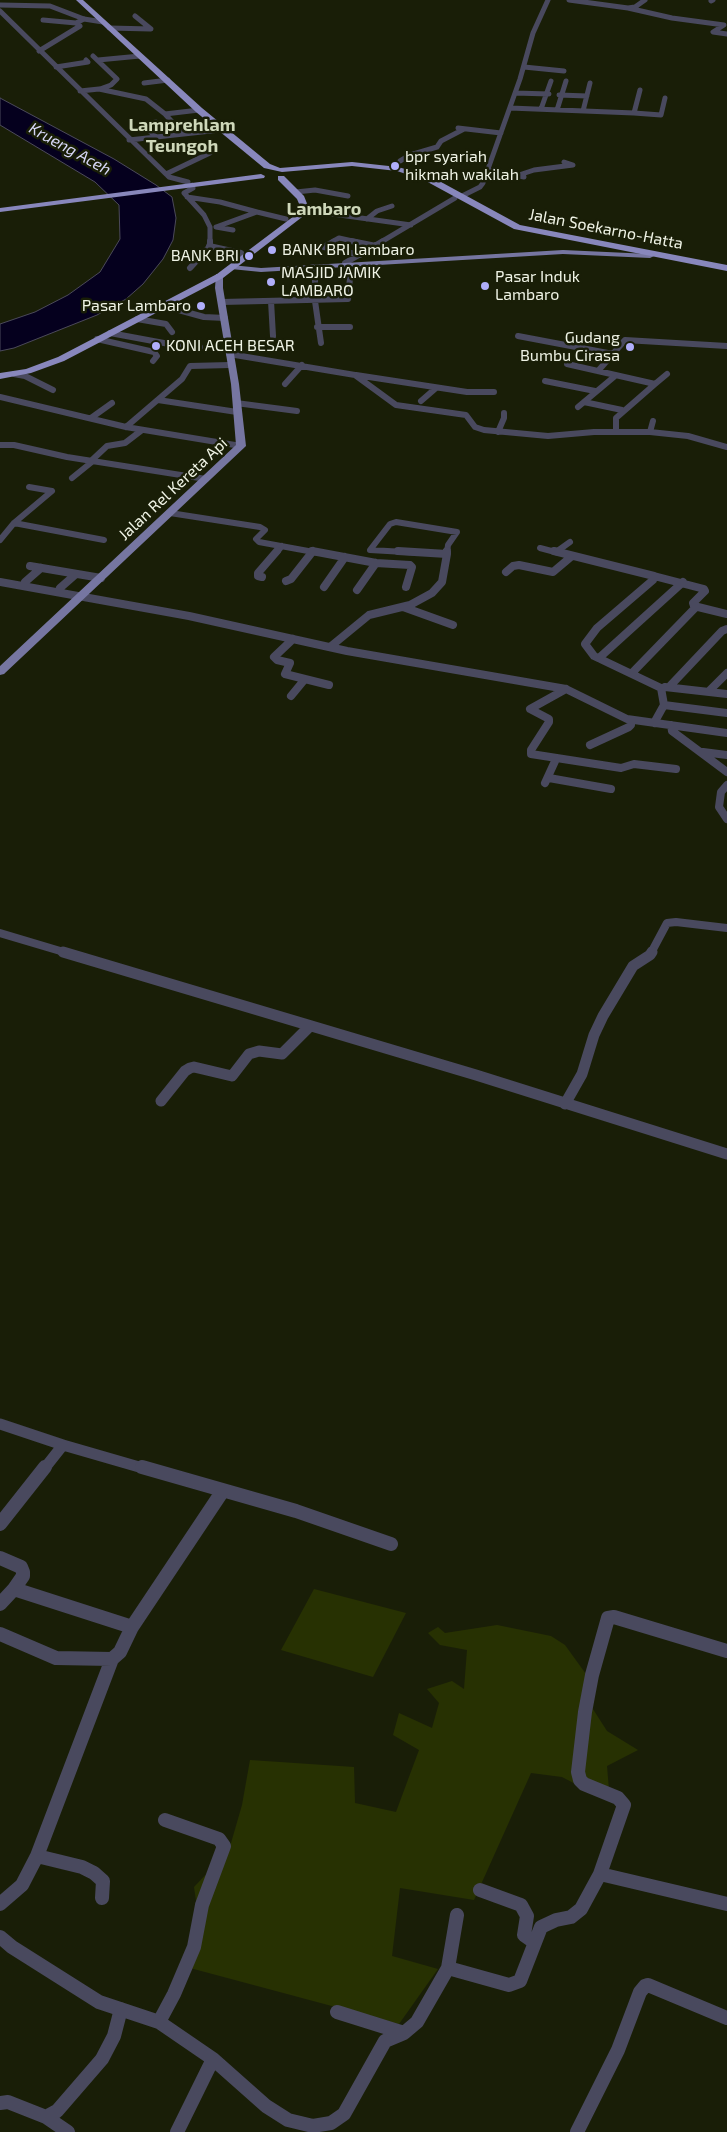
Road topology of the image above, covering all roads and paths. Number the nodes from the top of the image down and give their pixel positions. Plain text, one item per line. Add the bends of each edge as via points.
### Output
1 (79, 0) edge
2 (548, 0) edge
3 (569, 0) edge
4 (645, 0) edge
5 (0, 5) edge
6 (30, 6) junction
7 (628, 8) junction
8 (22, 10) dead end
9 (0, 11) edge
10 (14, 14) dead end
11 (135, 16) dead end
12 (6, 17) junction
13 (84, 19) junction
14 (42, 20) dead end
15 (76, 23) junction
16 (106, 25) junction
17 (727, 34) edge
18 (39, 51) junction
19 (93, 56) dead end
20 (140, 56) junction
21 (86, 60) dead end
22 (98, 60) junction
23 (56, 66) junction
24 (524, 67) junction
25 (564, 71) dead end
26 (168, 80) junction
27 (551, 81) dead end
28 (566, 82) dead end
29 (144, 83) dead end
30 (590, 83) dead end
31 (99, 90) junction
32 (640, 90) dead end
33 (80, 91) junction
34 (515, 93) junction
35 (547, 94) junction
36 (560, 95) junction
37 (133, 96) junction
38 (587, 96) junction
39 (665, 98) dead end
40 (119, 102) dead end
41 (510, 108) junction
42 (541, 109) junction
43 (199, 110) junction
44 (558, 110) junction
45 (583, 111) junction
46 (634, 113) junction
47 (165, 114) junction
48 (156, 122) dead end
49 (218, 127) junction
50 (455, 127) dead end
51 (464, 129) junction
52 (184, 134) junction
53 (501, 134) junction
54 (156, 137) junction
55 (129, 140) junction
56 (210, 153) dead end
57 (400, 161) dead end
58 (564, 162) dead end
59 (255, 163) junction
60 (489, 170) junction
61 (166, 174) junction
62 (260, 174) junction
63 (280, 174) junction
64 (518, 175) junction
65 (234, 177) junction
66 (529, 178) dead end
67 (190, 184) junction
68 (296, 192) junction
69 (348, 196) dead end
70 (187, 197) junction
71 (459, 197) junction
72 (392, 206) dead end
73 (0, 208) edge
74 (479, 209) junction
75 (304, 210) junction
76 (257, 212) junction
77 (367, 218) junction
78 (286, 219) junction
79 (411, 225) junction
80 (213, 227) junction
81 (233, 230) dead end
82 (209, 246) junction
83 (376, 246) junction
84 (241, 253) junction
85 (360, 255) junction
86 (650, 256) junction
87 (345, 265) junction
88 (312, 267) junction
89 (190, 268) dead end
90 (231, 268) junction
91 (725, 269) edge
92 (219, 276) junction
93 (200, 287) junction
94 (219, 288) junction
95 (270, 301) junction
96 (314, 301) junction
97 (222, 302) junction
98 (164, 306) junction
99 (225, 318) junction
100 (132, 320) junction
101 (350, 326) dead end
102 (317, 327) junction
103 (172, 332) dead end
104 (110, 333) junction
105 (272, 336) dead end
106 (518, 336) dead end
107 (535, 339) junction
108 (97, 340) junction
109 (321, 343) dead end
110 (527, 346) dead end
111 (727, 346) edge
112 (200, 347) dead end
113 (229, 354) junction
114 (613, 354) junction
115 (153, 361) dead end
116 (567, 364) dead end
117 (230, 365) junction
118 (302, 365) junction
119 (598, 371) junction
120 (14, 374) junction
121 (667, 374) dead end
122 (0, 375) edge
123 (355, 375) junction
124 (615, 376) junction
125 (546, 380) dead end
126 (285, 384) dead end
127 (655, 384) junction
128 (436, 388) junction
129 (53, 390) dead end
130 (595, 391) junction
131 (494, 392) dead end
132 (0, 396) edge
133 (158, 400) junction
134 (421, 401) dead end
135 (584, 402) junction
136 (112, 403) dead end
137 (237, 407) junction
138 (578, 407) dead end
139 (622, 410) junction
140 (298, 411) dead end
141 (504, 413) dead end
142 (92, 418) junction
143 (653, 421) dead end
144 (126, 427) junction
145 (688, 427) dead end
146 (142, 430) junction
147 (498, 432) junction
148 (616, 432) junction
149 (650, 432) junction
150 (685, 436) junction
151 (0, 445) edge
152 (241, 446) junction
153 (727, 446) edge
154 (92, 461) junction
155 (72, 478) dead end
156 (206, 479) junction
157 (29, 487) dead end
158 (170, 513) junction
159 (14, 523) junction
160 (0, 540) edge
161 (104, 540) dead end
162 (570, 542) dead end
163 (282, 546) junction
164 (540, 548) dead end
165 (313, 550) junction
166 (556, 552) junction
167 (447, 554) junction
168 (345, 556) junction
169 (572, 556) junction
170 (376, 563) junction
171 (30, 566) dead end
172 (41, 568) junction
173 (506, 572) dead end
174 (76, 574) junction
175 (654, 576) junction
176 (262, 577) dead end
177 (101, 578) junction
178 (286, 581) dead end
179 (0, 582) edge
180 (25, 582) dead end
181 (683, 582) junction
182 (324, 587) dead end
183 (406, 587) dead end
184 (60, 588) dead end
185 (357, 590) dead end
186 (82, 596) junction
187 (402, 606) junction
188 (696, 607) junction
189 (727, 614) edge
190 (453, 625) dead end
191 (726, 628) edge
192 (293, 639) junction
193 (330, 647) junction
194 (599, 658) junction
195 (0, 672) edge
196 (632, 672) junction
197 (727, 673) edge
198 (305, 679) junction
199 (329, 685) dead end
200 (665, 687) junction
201 (566, 689) junction
202 (709, 691) junction
203 (727, 694) edge
204 (291, 696) dead end
205 (664, 705) junction
206 (727, 713) edge
207 (632, 720) junction
208 (650, 722) junction
209 (671, 725) junction
210 (727, 733) edge
211 (590, 745) dead end
212 (701, 752) junction
213 (727, 755) edge
214 (556, 759) junction
215 (676, 769) dead end
216 (727, 772) edge
217 (727, 785) edge
218 (611, 789) dead end
219 (727, 819) edge
220 (726, 928) edge
221 (0, 933) edge
222 (310, 1026) junction
223 (161, 1101) dead end
224 (565, 1104) junction
225 (727, 1154) edge
226 (0, 1424) edge
227 (63, 1445) junction
228 (222, 1492) junction
229 (0, 1524) edge
230 (390, 1544) dead end
231 (0, 1558) edge
232 (14, 1589) junction
233 (0, 1604) edge
234 (132, 1627) junction
235 (0, 1634) edge
236 (727, 1651) edge
237 (112, 1659) junction
238 (165, 1820) dead end
239 (37, 1856) junction
240 (600, 1874) junction
241 (480, 1890) dead end
242 (102, 1898) dead end
243 (0, 1904) edge
244 (727, 1904) edge
245 (457, 1914) dead end
246 (0, 1938) edge
247 (534, 1942) junction
248 (448, 1968) junction
249 (121, 2009) junction
250 (337, 2012) dead end
251 (727, 2018) edge
252 (159, 2022) junction
253 (404, 2033) junction
254 (213, 2059) junction
255 (0, 2103) edge
256 (46, 2117) junction
257 (68, 2132) edge
258 (177, 2132) edge
259 (577, 2132) edge

1 - 16 highway
2 - 24 street via 538,19
3 - 7 street
4 - 7 street
5 - 6 street
6 - 8 street
6 - 13 street via 58,8
7 - 17 street via 724,25 713,32
9 - 12 street
10 - 12 street
11 - 16 street via 151,29
12 - 18 street
13 - 15 street
13 - 16 street
14 - 15 street
15 - 18 street via 80,26 78,28
16 - 20 highway
18 - 23 street
19 - 22 street
20 - 22 street
20 - 26 highway
21 - 23 street via 88,62
22 - 31 street via 117,79
23 - 33 street
24 - 25 street
24 - 34 street
26 - 29 street
26 - 43 highway
27 - 35 street
28 - 36 street
30 - 38 street
31 - 33 street
31 - 37 street
32 - 46 street
33 - 55 street
34 - 35 street
34 - 41 street
35 - 36 street
35 - 42 street
36 - 38 street
36 - 44 street
37 - 40 street
37 - 47 street via 146,99
38 - 45 street
39 - 46 street via 661,114
41 - 42 street
41 - 53 street
42 - 44 street
43 - 47 street
43 - 49 highway
44 - 45 street
45 - 46 street
47 - 52 street
48 - 54 street via 143,125
49 - 52 street
49 - 59 highway
49 - 63 highway
50 - 51 street
51 - 53 street
51 - 57 street via 441,141 437,147
52 - 54 street
53 - 60 street
54 - 55 street
55 - 61 street
56 - 61 street
58 - 64 street via 573,165
59 - 62 highway
59 - 65 highway via 251,171
60 - 64 street
60 - 71 street via 480,187
61 - 67 street via 171,179
62 - 63 highway, Jalan Soekarno-Hatta
62 - 65 highway
62 - 67 highway
63 - 68 highway
63 - 71 highway, Jalan Soekarno-Hatta via 331,167 380,168 416,178
63 - 78 highway via 295,199 296,210
64 - 66 street
65 - 67 highway
67 - 70 street via 192,188 184,193
67 - 73 highway
68 - 69 street via 315,190
68 - 75 highway via 302,198
70 - 76 street
70 - 80 street
71 - 74 highway, Jalan Soekarno-Hatta
71 - 79 street
72 - 77 street
74 - 86 highway, Jalan Soekarno-Hatta via 510,228
74 - 91 highway, Jalan Soekarno-Hatta via 524,229
75 - 77 street
75 - 90 highway
76 - 78 street
76 - 80 street
77 - 79 street
78 - 84 highway
79 - 83 street
80 - 81 street
80 - 82 street
82 - 84 street
82 - 89 street
83 - 85 street
83 - 85 street via 339,238 324,246
84 - 100 highway via 202,280
85 - 87 street
86 - 87 main road via 563,252
86 - 91 highway, Jalan Soekarno-Hatta
87 - 88 main road
87 - 96 street via 350,273 350,299
88 - 90 main road
88 - 96 street via 316,275
90 - 92 highway
92 - 93 highway
92 - 94 main road, Jalan Rel Kereta Api
93 - 94 main road
93 - 98 highway
94 - 97 main road, Jalan Rel Kereta Api
95 - 96 street
95 - 97 street
95 - 105 street
96 - 102 street
97 - 99 main road, Jalan Rel Kereta Api
98 - 99 street via 204,317
98 - 100 highway
99 - 113 main road, Jalan Rel Kereta Api
100 - 103 street via 166,324
100 - 104 highway
100 - 122 highway via 47,362
101 - 102 street
102 - 109 street
104 - 108 highway
104 - 112 street
106 - 107 street
107 - 110 street
107 - 114 street
108 - 115 street via 154,352 157,356
108 - 120 highway via 53,362
111 - 114 street via 692,346 631,339 625,340
113 - 117 main road, Jalan Rel Kereta Api
113 - 118 street
114 - 119 street
116 - 119 street
117 - 133 street via 191,366 182,379
117 - 137 main road, Jalan Rel Kereta Api
118 - 123 street
118 - 126 street
119 - 124 street
120 - 122 highway
120 - 129 street
121 - 127 street
123 - 128 street
123 - 147 street via 396,405 466,415 475,427
124 - 127 street
124 - 130 street
125 - 130 street
127 - 139 street
128 - 131 street
128 - 134 street
130 - 135 street
132 - 142 street
133 - 137 street
133 - 144 street
135 - 138 street
135 - 139 street
136 - 142 street
137 - 140 street
137 - 152 main road, Jalan Rel Kereta Api
139 - 148 street via 616,418
141 - 147 street
142 - 144 street
143 - 149 street
144 - 146 street
145 - 150 street
146 - 152 street
146 - 154 street via 125,443 107,446
147 - 148 street via 548,436
148 - 149 street
149 - 150 street
150 - 153 street
151 - 154 street
152 - 156 main road, Jalan Rel Kereta Api
154 - 155 street
154 - 156 street
156 - 158 main road, Jalan Rel Kereta Api
157 - 159 street via 52,491
158 - 163 street via 260,527 265,530 256,541
158 - 177 main road, Jalan Rel Kereta Api
159 - 160 street
159 - 161 street
162 - 166 street
163 - 165 street
163 - 176 street via 258,573
164 - 166 street
165 - 168 street
165 - 178 street
166 - 169 street
167 - 167 street via 370,550 370,548 390,524 396,522 457,532 448,545
167 - 187 street via 442,582 417,601
168 - 170 street
168 - 182 street
169 - 173 street via 552,573 519,565
169 - 175 street
170 - 183 street via 412,566
170 - 185 street
171 - 172 street
172 - 174 street
172 - 180 street
174 - 177 street
174 - 184 street
175 - 181 street
175 - 194 street via 586,641 585,647
177 - 186 main road, Jalan Rel Kereta Api
179 - 186 street
181 - 188 street via 705,590 693,603
181 - 194 street
186 - 192 street
186 - 195 main road, Jalan Rel Kereta Api
187 - 190 street
187 - 193 street via 369,615
188 - 189 street
188 - 196 street
191 - 200 street
192 - 193 street
192 - 198 street via 274,658 290,663 286,675
193 - 201 street
194 - 196 street
196 - 200 street
197 - 202 street
198 - 199 street
198 - 204 street
200 - 202 street
200 - 205 street
201 - 207 street
201 - 214 street via 530,708 549,722 530,753
202 - 203 street
205 - 206 street
205 - 208 street
207 - 208 street
207 - 211 street via 628,727
208 - 209 street
209 - 210 street
209 - 212 street via 672,731
212 - 213 street
212 - 216 street
214 - 215 street via 620,768 634,764
214 - 218 street via 547,781
217 - 219 street via 721,792 719,808
220 - 224 street via 667,923 650,955 633,966 603,1016 582,1074
221 - 222 street
222 - 223 street via 282,1054 259,1051 249,1054 232,1076 190,1068
222 - 224 street
224 - 225 street
226 - 227 street
227 - 228 street
227 - 229 street
228 - 230 street via 296,1511
228 - 234 street
231 - 232 street via 21,1567 24,1572
232 - 233 street
232 - 234 street
234 - 237 street via 120,1652
235 - 237 street via 56,1658
236 - 240 street via 614,1617 608,1618 592,1675 578,1772 584,1784 618,1798 624,1804
237 - 239 street
238 - 252 street via 220,1839 224,1846 202,1905 194,1947
239 - 242 street via 94,1873 103,1881
239 - 243 street via 22,1885
240 - 244 street
240 - 247 street via 580,1909 571,1917 541,1927
241 - 247 street via 521,1906 527,1916 524,1935
245 - 248 street
246 - 249 street via 98,2002
247 - 248 street via 516,1984 496,1982
248 - 253 street via 417,2022
249 - 252 street
249 - 256 street via 114,2036 102,2059 62,2107
250 - 253 street
251 - 259 street via 645,1986 618,2050
252 - 254 street
253 - 254 street via 384,2042 350,2107 338,2119 322,2126 301,2125 288,2120 266,2106
254 - 258 street
255 - 256 street via 8,2102
256 - 257 street

